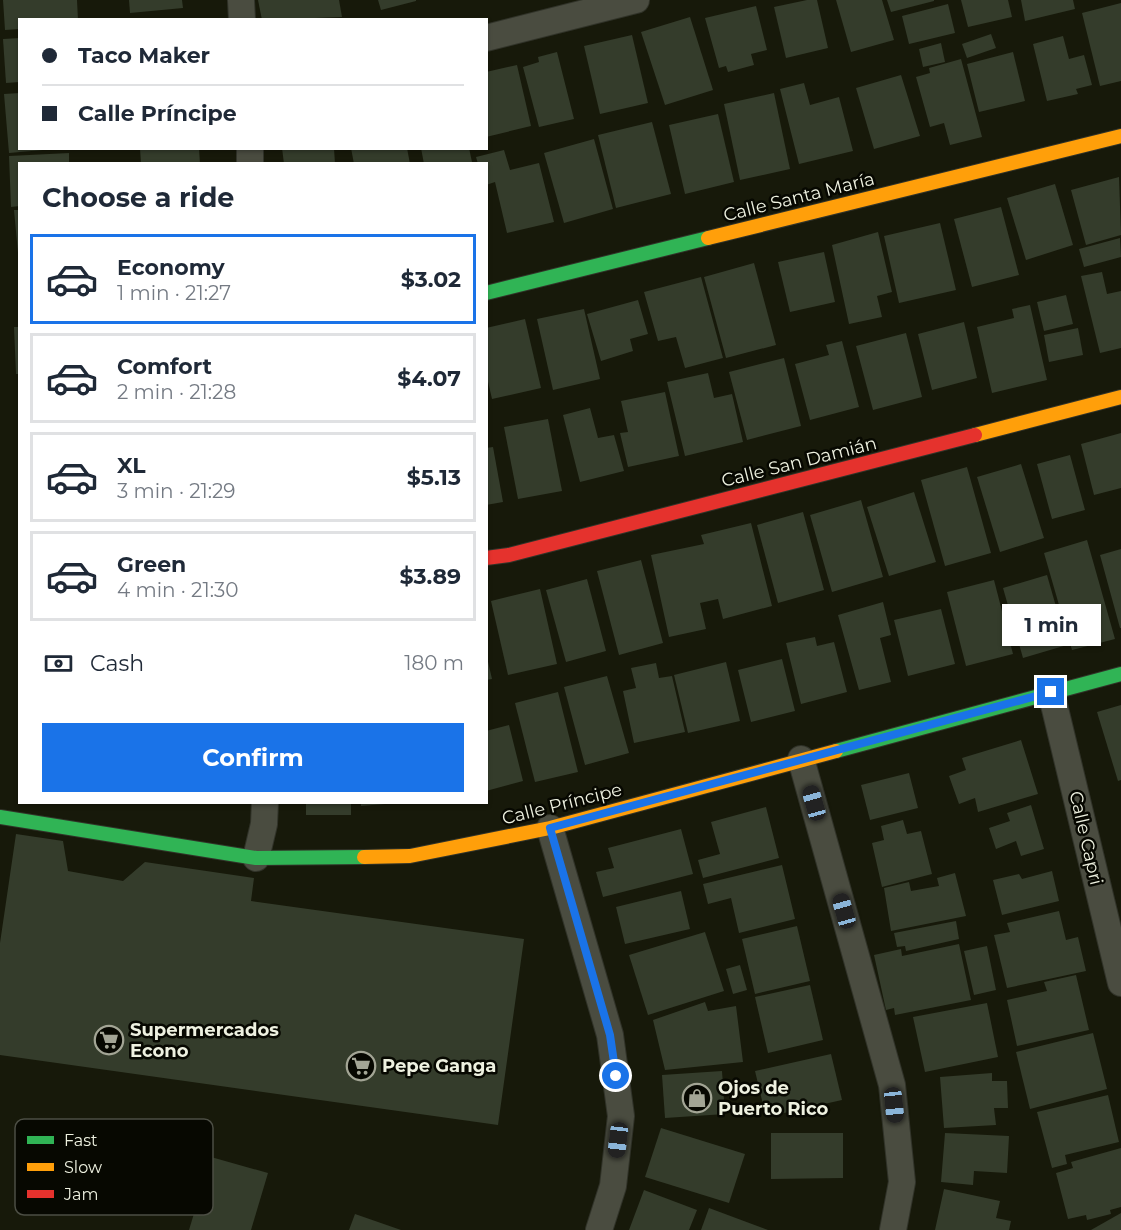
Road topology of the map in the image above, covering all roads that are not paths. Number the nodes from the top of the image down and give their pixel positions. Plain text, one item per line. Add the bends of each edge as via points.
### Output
1 (241, 0) edge
2 (636, 0) edge
3 (242, 18) edge
4 (488, 37) edge
5 (1121, 136) edge
6 (488, 293) edge
7 (1121, 397) edge
8 (488, 558) edge
9 (1121, 674) edge
10 (1051, 692) junction
11 (801, 759) junction
12 (264, 804) edge
13 (0, 817) edge
14 (550, 828) junction
15 (256, 858) junction
16 (1117, 953) edge
17 (1121, 983) edge
18 (599, 1230) edge
19 (893, 1230) edge

1 - 3 street
2 - 4 street
5 - 6 street, Calle Santa María
7 - 8 street, Calle San Damián
9 - 10 street, Calle Príncipe
10 - 11 street, Calle Príncipe
10 - 16 street, Calle Capri
11 - 14 street, Calle Príncipe
11 - 19 street via 892,1085 902,1182
12 - 15 street
13 - 15 street, Calle Príncipe
14 - 15 street, Calle Príncipe via 410,856
14 - 18 street via 610,1035 621,1116 613,1186
16 - 17 street, Calle Capri

